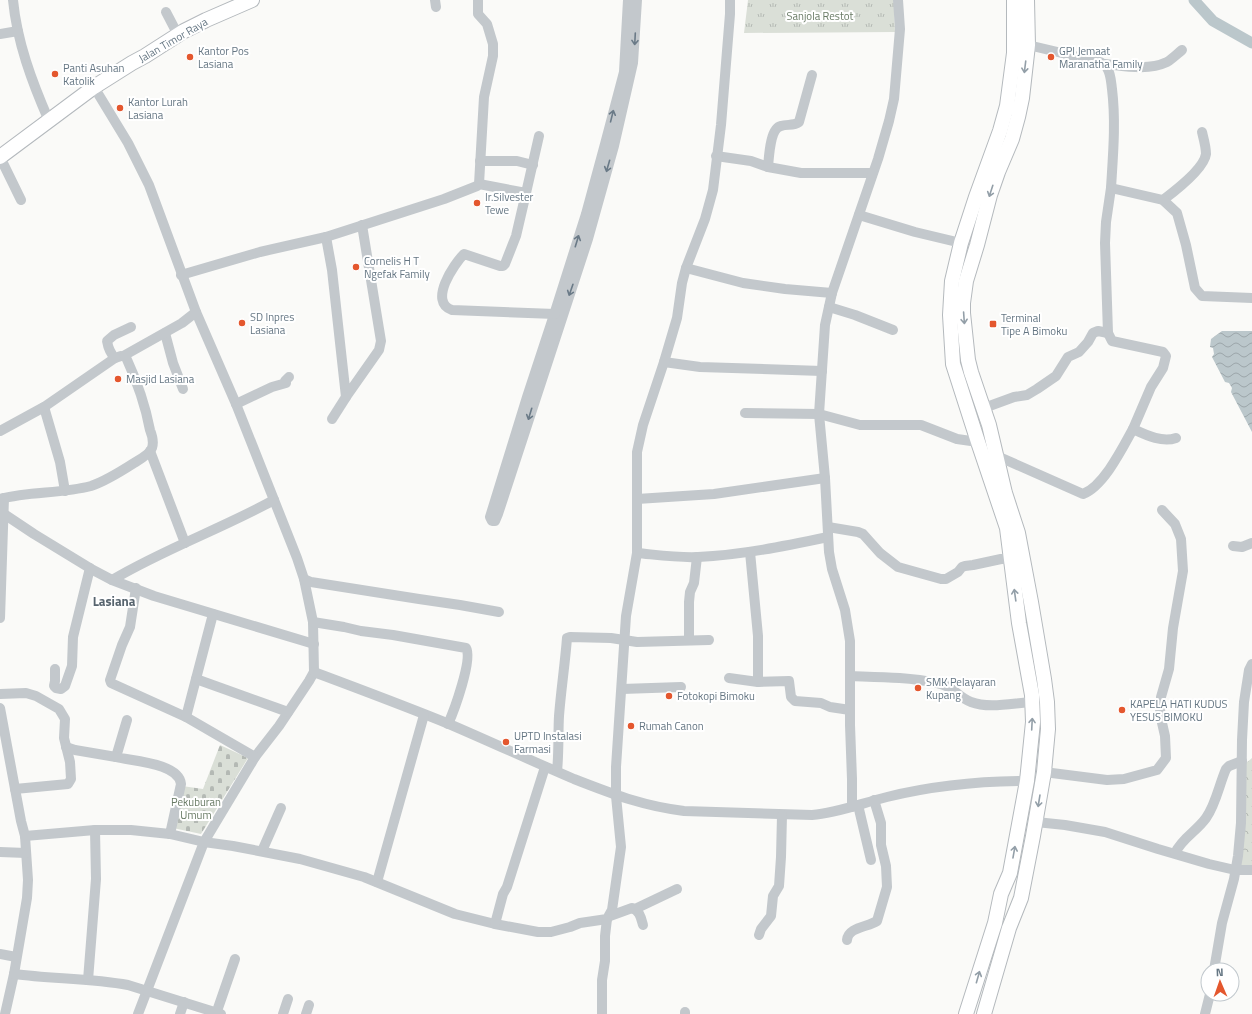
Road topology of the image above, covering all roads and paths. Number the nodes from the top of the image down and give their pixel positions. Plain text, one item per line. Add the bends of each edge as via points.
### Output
1 (13, 0) edge
2 (252, 0) edge
3 (478, 0) edge
4 (628, 0) edge
5 (637, 0) edge
6 (730, 0) edge
7 (898, 0) edge
8 (1014, 0) edge
9 (1027, 0) edge
10 (166, 12) dead end
11 (18, 31) junction
12 (0, 34) edge
13 (178, 35) junction
14 (1028, 45) junction
15 (1182, 50) dead end
16 (1104, 64) junction
17 (812, 75) dead end
18 (94, 87) junction
19 (49, 121) junction
20 (1202, 132) dead end
21 (1006, 133) junction
22 (539, 136) dead end
23 (716, 156) junction
24 (0, 157) edge
25 (480, 161) junction
26 (533, 165) junction
27 (768, 167) junction
28 (872, 173) junction
29 (479, 184) junction
30 (1111, 188) junction
31 (526, 193) junction
32 (21, 200) dead end
33 (1163, 200) junction
34 (590, 215) junction
35 (859, 215) junction
36 (362, 225) junction
37 (326, 237) junction
38 (961, 243) junction
39 (686, 268) junction
40 (181, 275) junction
41 (832, 293) junction
42 (1252, 298) edge
43 (829, 307) junction
44 (196, 312) junction
45 (555, 314) junction
46 (131, 327) dead end
47 (893, 330) dead end
48 (164, 333) junction
49 (1108, 333) junction
50 (951, 339) junction
51 (965, 339) junction
52 (120, 357) junction
53 (664, 362) junction
54 (822, 371) junction
55 (289, 377) dead end
56 (183, 389) dead end
57 (346, 397) junction
58 (236, 404) junction
59 (44, 407) junction
60 (984, 408) junction
61 (745, 413) dead end
62 (819, 414) junction
63 (332, 420) dead end
64 (1133, 428) junction
65 (0, 432) edge
66 (1176, 438) dead end
67 (979, 445) junction
68 (996, 450) junction
69 (150, 451) junction
70 (825, 478) junction
71 (65, 491) junction
72 (2, 498) edge
73 (637, 499) junction
74 (274, 500) junction
75 (1162, 510) dead end
76 (4, 514) junction
77 (828, 532) junction
78 (185, 543) junction
79 (1252, 543) edge
80 (1233, 546) dead end
81 (750, 552) junction
82 (638, 553) junction
83 (697, 557) junction
84 (1011, 559) junction
85 (90, 568) junction
86 (304, 579) junction
87 (112, 580) junction
88 (136, 588) junction
89 (499, 612) dead end
90 (213, 614) junction
91 (0, 618) edge
92 (313, 622) junction
93 (689, 640) junction
94 (709, 640) dead end
95 (624, 641) junction
96 (314, 644) junction
97 (1041, 660) junction
98 (1027, 663) junction
99 (1251, 668) edge
100 (55, 669) dead end
101 (314, 672) junction
102 (850, 676) junction
103 (728, 678) dead end
104 (196, 679) junction
105 (758, 682) junction
106 (681, 687) dead end
107 (622, 689) junction
108 (0, 694) edge
109 (1032, 702) junction
110 (0, 708) edge
111 (850, 710) junction
112 (288, 712) junction
113 (424, 715) junction
114 (186, 717) junction
115 (127, 720) dead end
116 (448, 724) junction
117 (66, 747) junction
118 (116, 757) junction
119 (255, 757) junction
120 (1242, 761) junction
121 (545, 767) junction
122 (557, 771) junction
123 (1044, 772) junction
124 (1027, 781) junction
125 (15, 789) junction
126 (616, 796) junction
127 (874, 800) junction
128 (855, 806) junction
129 (281, 808) dead end
130 (782, 815) junction
131 (1036, 822) junction
132 (95, 830) junction
133 (170, 834) junction
134 (25, 836) junction
135 (204, 842) junction
136 (262, 851) junction
137 (0, 852) edge
138 (26, 853) junction
139 (1175, 853) junction
140 (871, 860) dead end
141 (1235, 870) junction
142 (1252, 870) edge
143 (377, 882) junction
144 (677, 888) dead end
145 (635, 909) junction
146 (609, 918) junction
147 (495, 924) junction
148 (643, 925) dead end
149 (759, 935) dead end
150 (847, 940) dead end
151 (0, 954) edge
152 (16, 957) junction
153 (234, 959) dead end
154 (1215, 962) edge
155 (14, 974) junction
156 (88, 980) junction
157 (147, 991) junction
158 (5, 992) edge
159 (972, 998) junction
160 (288, 999) dead end
161 (184, 1002) junction
162 (1208, 1002) edge
163 (985, 1009) edge
164 (218, 1013) edge
165 (5, 1014) edge
166 (138, 1014) edge
167 (180, 1014) edge
168 (283, 1014) edge
169 (602, 1014) edge
170 (966, 1014) edge
171 (1205, 1014) edge

1 - 11 street
2 - 13 highway, Jalan Timor Raya
3 - 25 street via 478,14 487,24 493,44 493,56 484,97
34 -> 4 street via 624,72
5 -> 34 street via 632,72 614,146
6 - 23 street via 721,125
7 - 28 street via 900,28 894,99 884,140
8 - 21 highway via 1015,31
9 - 14 highway
10 - 13 street
11 - 12 street
11 - 19 street via 31,80
13 - 18 highway, Jalan Timor Raya
14 - 16 street
14 -> 21 highway via 1022,98
15 - 16 street via 1167,62 1154,66
16 - 30 street via 1110,76 1114,106
17 - 27 street via 799,122 779,126 774,131
18 - 19 highway, Jalan Timor Raya
18 - 40 street via 149,185
19 - 24 highway, Jalan Timor Raya
20 - 33 street via 1206,148 1204,162
21 - 38 highway via 976,197
21 -> 51 highway via 966,281 963,302
22 - 26 street
23 - 27 street
23 - 39 street via 713,190
24 - 32 street
25 - 26 street via 517,161
25 - 29 street
26 - 31 street
27 - 28 street via 801,173
28 - 35 street
29 - 31 street
29 - 36 street via 444,199
30 - 33 street
30 - 49 street via 1105,237
31 - 45 street via 516,236 504,266 464,254 444,282 444,303 452,310
33 - 42 street via 1177,213 1195,288 1202,296
45 -> 34 street
34 -> 45 street via 500,507 495,521 492,521 490,517
35 - 38 street
35 - 41 street
36 - 37 street
36 - 57 street via 381,341 379,350
37 - 40 street via 260,252
37 - 57 street
38 - 50 highway via 950,293
39 - 41 street via 744,283
39 - 53 street via 677,318
40 - 44 street
41 - 43 street
43 - 47 street
43 - 54 street via 825,325
44 - 48 street
44 - 58 street
46 - 52 street via 109,338 108,348
48 - 52 street
48 - 56 street
49 - 60 street via 1093,333 1079,352 1068,357 1056,376 1037,389 1027,395
49 - 64 street via 1112,340 1163,352 1166,356
50 - 51 highway
50 - 67 highway via 953,364
51 - 60 highway via 970,372
52 - 59 street
52 - 69 street via 134,374 145,406 152,437
53 - 54 street
53 - 73 street via 638,444
54 - 62 street
55 - 58 street via 286,383
57 - 63 street
58 - 74 street
59 - 65 street
59 - 71 street via 60,462
60 - 68 highway
61 - 62 street
62 - 67 street via 860,425 921,425
62 - 70 street
64 - 66 street via 1161,440
64 - 68 street via 1112,465 1098,483 1083,494
67 - 68 highway
67 - 84 highway via 1006,521
68 - 97 highway via 1005,493 1018,533
69 - 71 street via 98,483
69 - 78 street
70 - 73 street via 708,495
70 - 77 street
71 - 72 street
72 - 76 street
73 - 82 street
74 - 78 street
74 - 86 street
75 - 123 street via 1175,524 1181,539 1183,571 1169,669 1161,697 1160,714 1166,758 1156,770 1124,779 1107,780
76 - 85 street
76 - 91 street
77 - 81 street
77 - 84 street via 863,534 883,556 898,567 941,579 946,579 965,566
77 - 102 street via 828,552 849,630
78 - 87 street
79 - 80 street via 1242,547
81 - 83 street
81 - 105 street via 758,636
82 - 83 street
82 - 95 street
83 - 93 street via 690,597
98 -> 84 highway
85 - 87 street
85 - 100 street via 73,637 72,666 65,686 61,689 54,686
86 - 89 street
86 - 92 street
87 - 88 street
88 - 90 street
88 - 114 street via 130,628 122,645 111,683
90 - 96 street
90 - 104 street
92 - 96 street
92 - 116 street via 466,648 468,658 463,682
93 - 94 street
93 - 95 street
95 - 107 street
95 - 122 street via 611,638 567,638 560,698
96 - 101 street
97 - 98 highway
97 - 123 highway via 1048,729
98 - 109 highway
99 - 120 street via 1244,702
101 - 112 street
101 - 113 street
102 - 109 street via 938,683 950,687 960,696 976,703 994,705
102 - 111 street
103 - 105 street
104 - 112 street
104 - 114 street
105 - 111 street via 789,681 791,697 795,701 821,703
106 - 107 street
107 - 126 street
108 - 117 street via 26,693 59,709 65,719
124 -> 109 highway via 1033,722
110 - 125 street
111 - 128 street
112 - 119 street
113 - 116 street
113 - 143 street
114 - 119 street
115 - 118 street
116 - 121 street
117 - 118 street
117 - 125 street via 71,778 68,784
118 - 133 street via 155,764 175,772 180,778 181,784
119 - 135 street
120 - 139 street via 1226,769 1214,805 1207,817 1183,839
120 - 141 street via 1241,823
121 - 122 street
121 - 147 street
122 - 126 street
123 -> 131 highway
124 - 127 street via 977,783
159 -> 124 highway via 1001,894 1010,873
125 - 134 street
126 - 130 street via 645,805 684,811
126 - 146 street via 621,847
127 - 128 street
127 - 150 street via 881,823 881,845 886,861 887,887 878,921 851,931
128 - 130 street via 827,814
128 - 140 street
129 - 136 street
130 - 149 street via 778,886 773,896 771,916 761,928
131 - 139 street via 1105,832 1158,850
131 - 163 highway via 1021,898 1009,928
132 - 133 street
132 - 134 street
132 - 156 street via 96,879
133 - 135 street
134 - 138 street
135 - 136 street
135 - 157 street
136 - 143 street via 300,859
137 - 138 street
138 - 152 street via 27,898
139 - 141 street
141 - 142 street
141 - 154 street
143 - 147 street via 455,914
144 - 145 street
145 - 146 street
145 - 148 street via 641,915
146 - 147 street via 551,932
146 - 169 street via 605,936
151 - 152 street
152 - 155 street
153 - 164 street
155 - 156 street
155 - 158 street
156 - 157 street via 114,982
157 - 161 street
157 - 166 street
158 - 165 street
159 - 163 highway
159 - 170 highway
160 - 168 street
161 - 164 street
161 - 167 street
162 - 171 street

